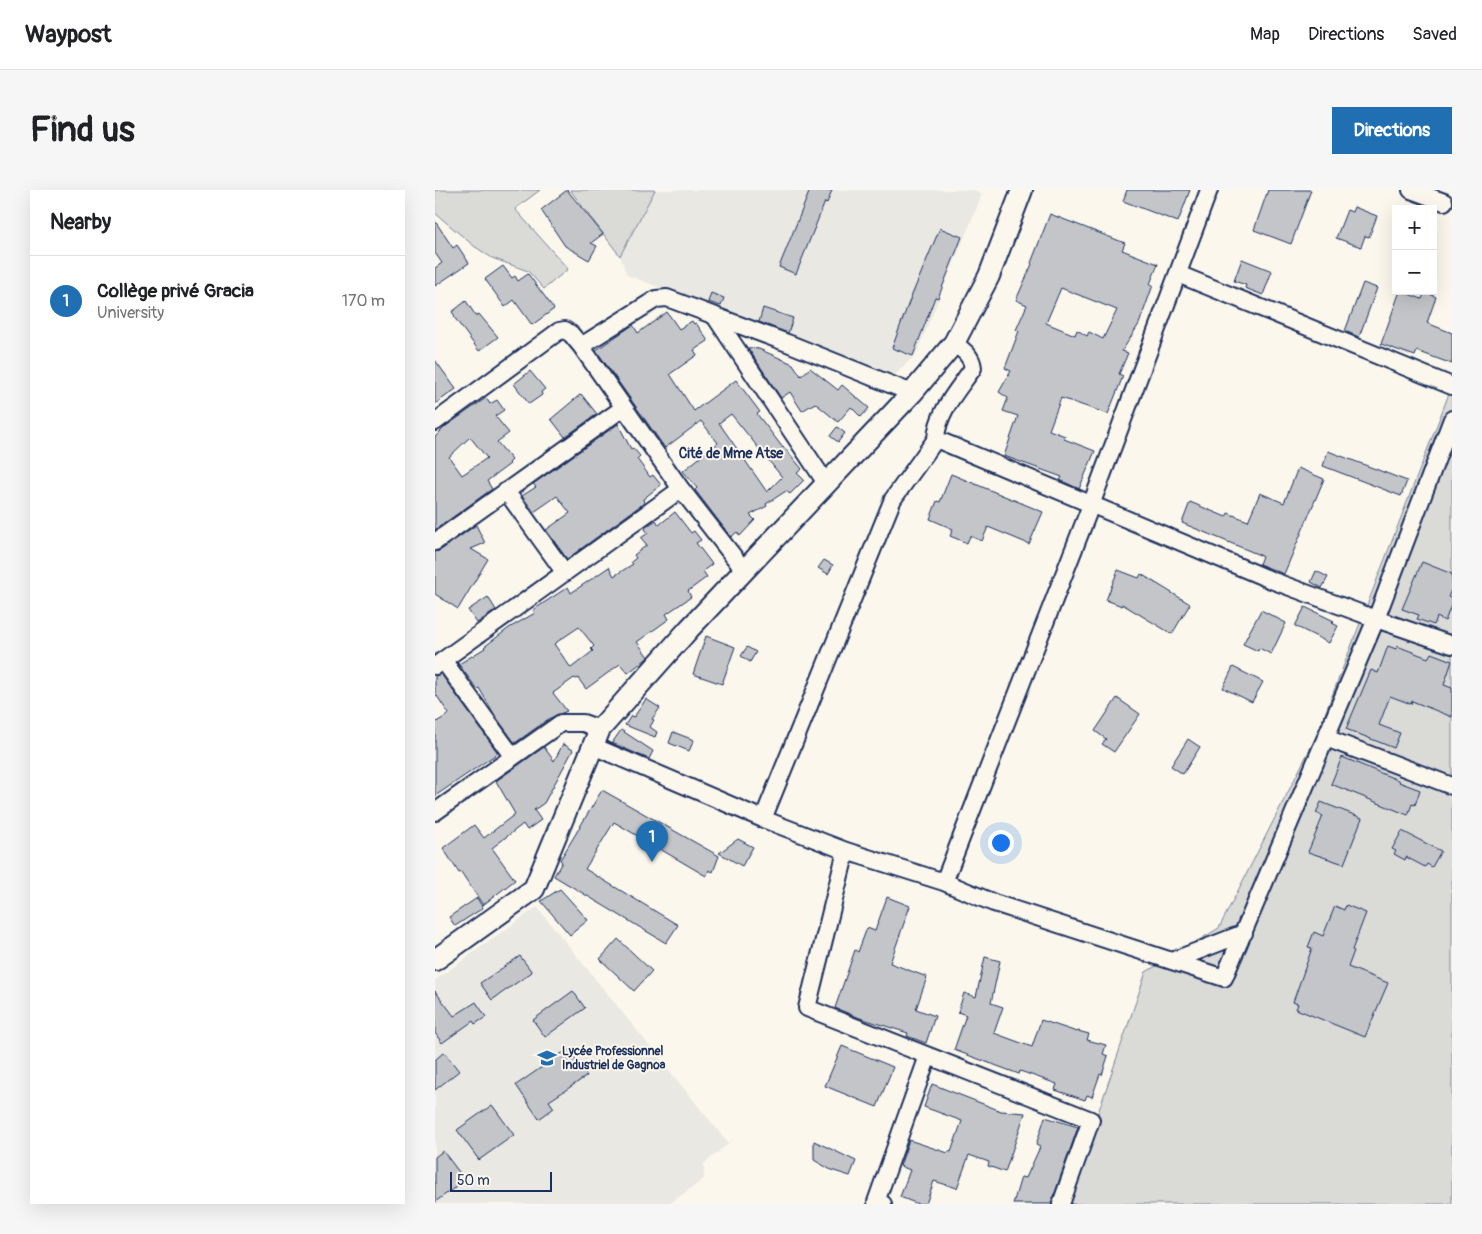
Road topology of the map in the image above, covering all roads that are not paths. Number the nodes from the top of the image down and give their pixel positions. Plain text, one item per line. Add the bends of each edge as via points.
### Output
1 (1022, 190) edge
2 (1209, 190) edge
3 (1411, 190) edge
4 (1444, 202) dead end
5 (1178, 274) junction
6 (714, 315) junction
7 (954, 343) junction
8 (581, 346) junction
9 (1452, 386) edge
10 (912, 393) junction
11 (623, 408) junction
12 (1452, 419) edge
13 (435, 422) edge
14 (936, 439) junction
15 (826, 484) junction
16 (681, 488) junction
17 (506, 491) junction
18 (1091, 506) junction
19 (435, 542) edge
20 (744, 570) junction
21 (565, 573) junction
22 (1376, 619) junction
23 (1452, 645) edge
24 (439, 663) edge
25 (597, 738) junction
26 (1326, 738) junction
27 (513, 757) junction
28 (1452, 786) edge
29 (435, 812) edge
30 (763, 819) junction
31 (846, 851) junction
32 (944, 882) junction
33 (1244, 932) junction
34 (435, 960) edge
35 (1172, 961) junction
36 (928, 1056) junction
37 (883, 1204) edge
38 (1061, 1204) edge

1 - 7 street via 989,276
2 - 5 street
3 - 4 street
5 - 9 street
5 - 18 street
6 - 8 street via 667,298 656,299
6 - 10 street
6 - 15 street
7 - 10 street
7 - 14 street via 969,356 973,368 942,414
8 - 11 street
8 - 13 street via 571,334 559,330
10 - 15 street
11 - 16 street
11 - 17 street
12 - 22 street
14 - 18 street
14 - 30 street via 893,499
15 - 20 street
16 - 20 street
16 - 21 street
17 - 19 street
17 - 21 street
18 - 22 street
18 - 32 street
20 - 25 street via 689,629
21 - 24 street
22 - 23 street
22 - 26 street
24 - 27 street
25 - 27 street via 583,722 561,723
25 - 30 street
25 - 34 street via 534,889
26 - 28 street
26 - 33 street
27 - 29 street
30 - 31 street
31 - 32 street
31 - 36 street via 807,1008
32 - 35 street via 994,903
33 - 35 street
33 - 35 street via 1224,978
36 - 37 street via 876,1202
36 - 38 street via 1091,1120

